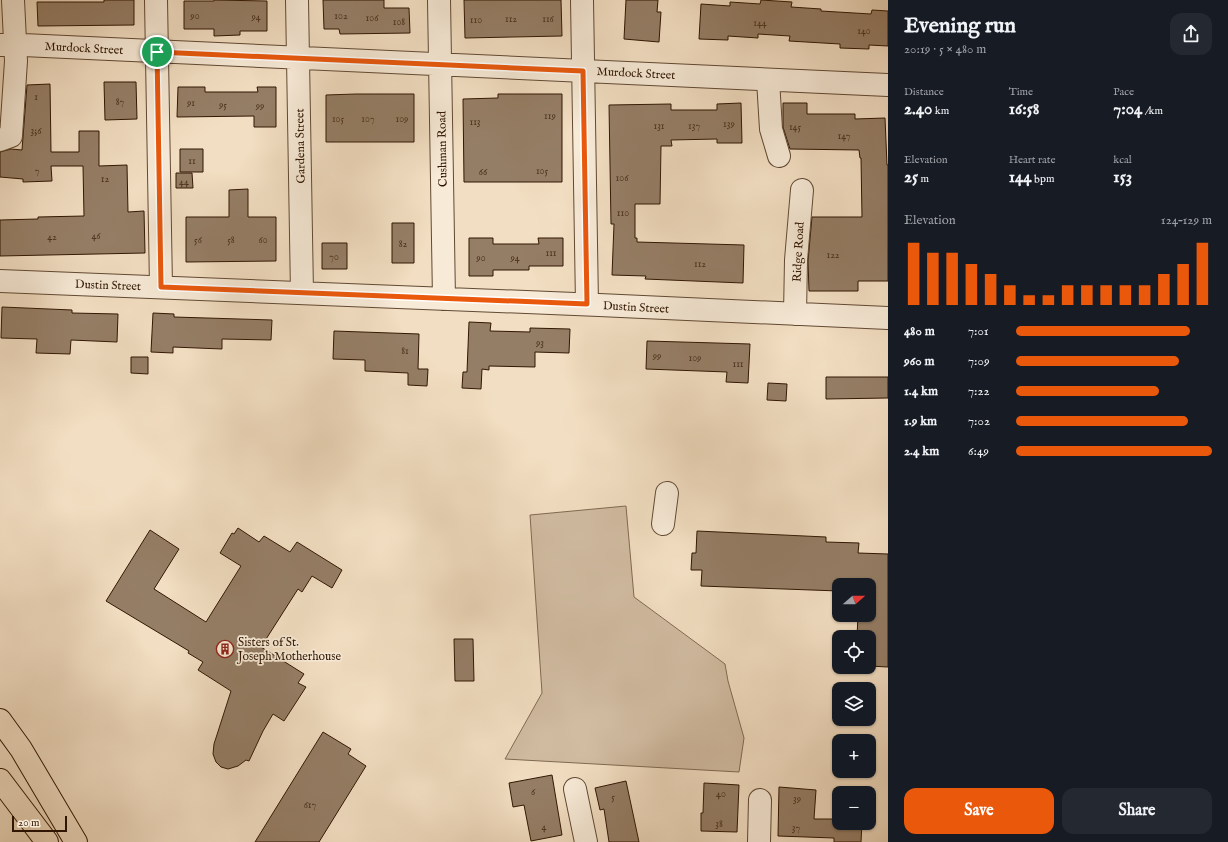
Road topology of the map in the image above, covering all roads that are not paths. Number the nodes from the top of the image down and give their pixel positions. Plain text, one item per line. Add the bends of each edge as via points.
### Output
1 (13, 0) edge
2 (156, 0) edge
3 (298, 0) edge
4 (439, 0) edge
5 (582, 0) edge
6 (5, 46) edge
7 (157, 52) junction
8 (299, 58) junction
9 (440, 64) junction
10 (0, 71) edge
11 (583, 71) junction
12 (768, 80) junction
13 (888, 85) edge
14 (0, 140) edge
15 (779, 156) dead end
16 (802, 190) dead end
17 (0, 281) edge
18 (161, 287) junction
19 (302, 293) junction
20 (444, 299) junction
21 (587, 304) junction
22 (795, 314) junction
23 (888, 318) edge
24 (667, 493) dead end
25 (663, 524) dead end
26 (0, 720) edge
27 (0, 780) edge
28 (575, 789) dead end
29 (760, 800) dead end
30 (47, 842) edge
31 (76, 842) edge
32 (586, 842) edge
33 (759, 842) edge

1 - 6 street
2 - 7 street
3 - 8 street, Gardena Street
4 - 9 street, Cushman Road
5 - 11 street
6 - 7 street, Murdock Street
6 - 10 street
6 - 14 street via 16,61 11,136
7 - 8 street, Murdock Street
7 - 18 street
8 - 9 street, Murdock Street
8 - 19 street, Gardena Street
9 - 11 street, Murdock Street
9 - 20 street, Cushman Road
11 - 12 street, Murdock Street
11 - 21 street
12 - 13 street, Murdock Street
12 - 15 street via 771,129
16 - 22 street, Ridge Road via 796,260
17 - 18 street, Dustin Street
18 - 19 street, Dustin Street
19 - 20 street, Dustin Street
20 - 21 street, Dustin Street
21 - 22 street, Dustin Street
22 - 23 street, Dustin Street
24 - 25 street
26 - 31 main road via 28,760
27 - 30 main road
28 - 32 street
29 - 33 street

